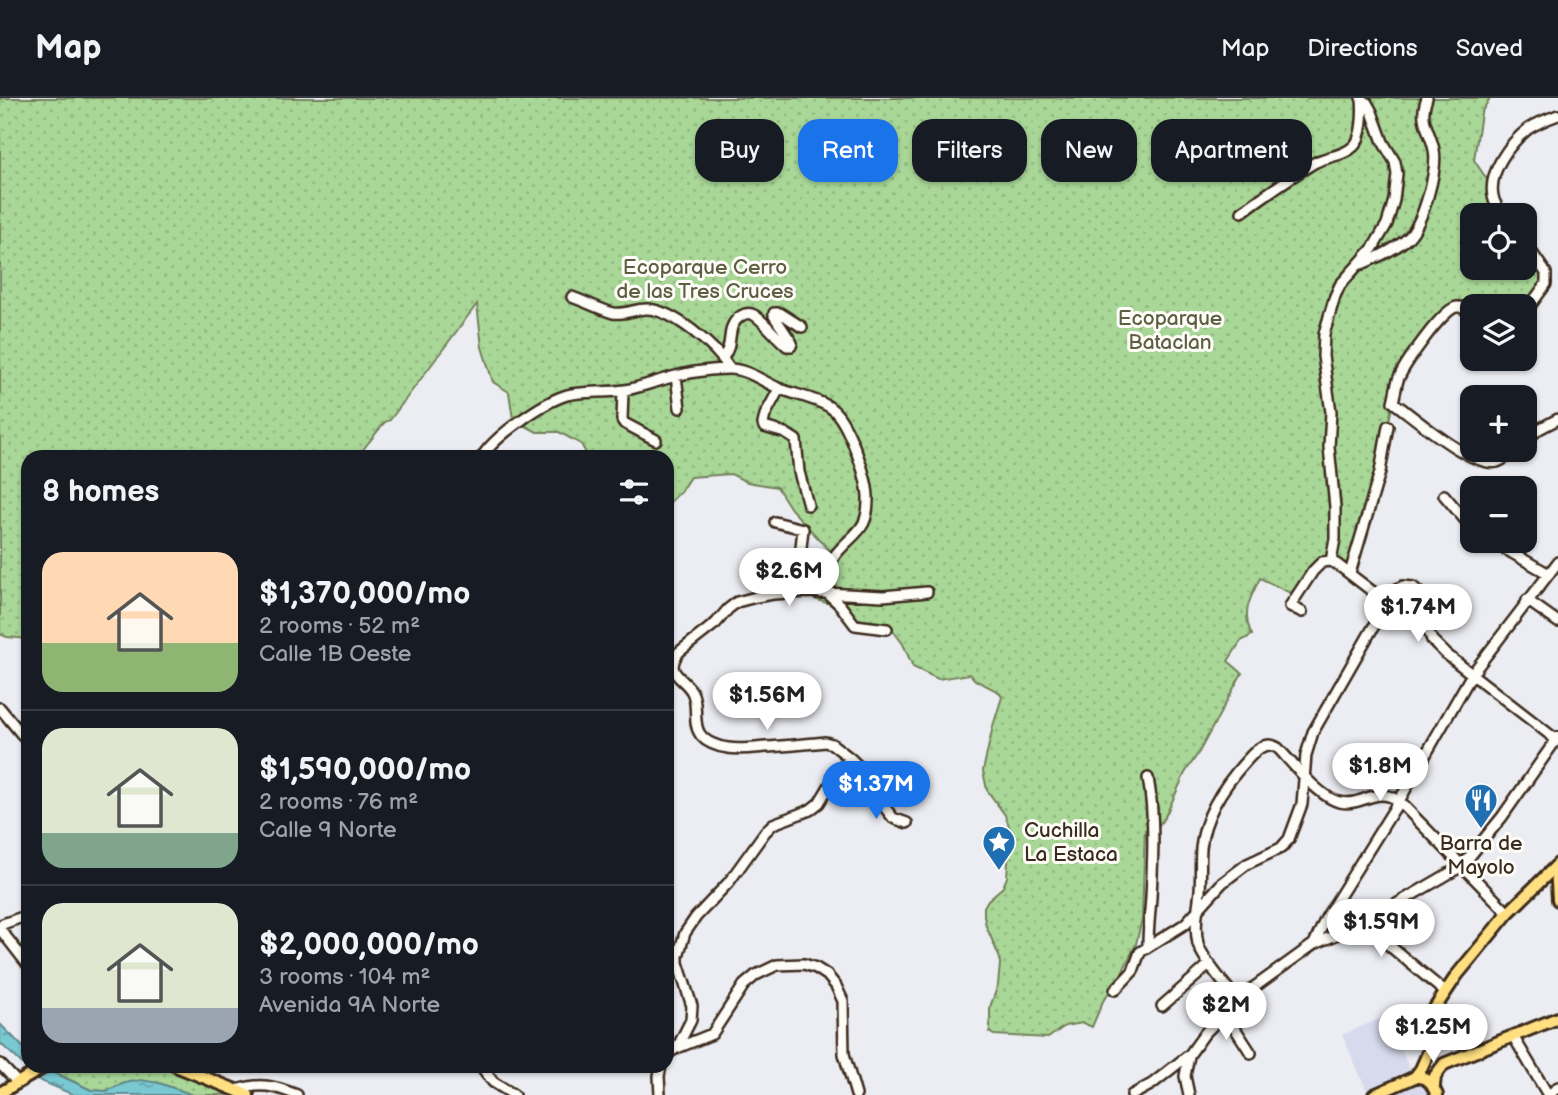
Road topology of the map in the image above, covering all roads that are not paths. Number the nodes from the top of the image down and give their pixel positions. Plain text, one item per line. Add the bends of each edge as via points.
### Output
1 (1362, 98) edge
2 (1427, 98) edge
3 (1558, 114) edge
4 (1495, 203) edge
5 (1242, 212) dead end
6 (1537, 260) edge
7 (1357, 266) junction
8 (1537, 296) edge
9 (572, 297) dead end
10 (1460, 306) edge
11 (802, 327) dead end
12 (723, 358) junction
13 (730, 369) junction
14 (676, 376) junction
15 (779, 389) junction
16 (623, 391) junction
17 (680, 408) dead end
18 (1558, 419) edge
19 (1388, 426) dead end
20 (1537, 431) edge
21 (656, 440) dead end
22 (486, 450) edge
23 (1460, 450) edge
24 (1444, 495) dead end
25 (808, 505) dead end
26 (1460, 514) edge
27 (775, 522) dead end
28 (1512, 553) edge
29 (1331, 561) junction
30 (1558, 562) edge
31 (1549, 574) junction
32 (1353, 576) junction
33 (927, 592) dead end
34 (796, 593) junction
35 (825, 594) junction
36 (1527, 600) junction
37 (1385, 601) junction
38 (1302, 612) dead end
39 (1558, 622) edge
40 (887, 629) dead end
41 (674, 664) edge
42 (674, 674) edge
43 (1472, 674) junction
44 (0, 708) edge
45 (21, 734) edge
46 (1557, 739) edge
47 (850, 758) junction
48 (1305, 776) junction
49 (1148, 778) dead end
50 (1399, 801) junction
51 (907, 823) dead end
52 (1557, 865) edge
53 (1462, 866) junction
54 (1558, 900) edge
55 (1337, 902) junction
56 (1196, 913) junction
57 (1507, 913) junction
58 (21, 918) edge
59 (1362, 923) junction
60 (0, 927) edge
61 (1314, 944) junction
62 (1148, 946) junction
63 (21, 956) edge
64 (1210, 964) junction
65 (1115, 990) dead end
66 (1445, 992) junction
67 (1238, 1001) junction
68 (1162, 1006) dead end
69 (1225, 1013) junction
70 (1558, 1019) edge
71 (1513, 1036) junction
72 (677, 1048) junction
73 (674, 1050) edge
74 (1429, 1051) junction
75 (1251, 1052) dead end
76 (1190, 1054) junction
77 (0, 1064) edge
78 (1444, 1064) junction
79 (35, 1073) edge
80 (194, 1073) edge
81 (487, 1073) edge
82 (660, 1073) edge
83 (1415, 1077) junction
84 (22, 1081) junction
85 (1558, 1087) edge
86 (1436, 1091) edge
87 (0, 1093) edge
88 (236, 1093) edge
89 (248, 1095) edge
90 (297, 1095) edge
91 (513, 1095) edge
92 (660, 1095) edge
93 (856, 1095) edge
94 (1132, 1095) edge
95 (1189, 1095) edge
96 (1374, 1095) edge
97 (1548, 1095) edge

1 - 5 street via 1355,146 1317,162
1 - 7 street via 1397,174 1387,224
2 - 7 street via 1423,108 1435,167 1420,217 1400,244
3 - 4 street via 1527,130 1504,155 1492,187
6 - 8 street via 1548,278
7 - 29 street via 1335,296 1322,356 1331,412 1335,539
9 - 12 street via 615,313 661,312
10 - 23 street via 1441,317 1404,367 1393,402
11 - 12 street via 774,313 792,342 787,346 754,314 745,314 735,320
12 - 13 street
13 - 14 street
13 - 15 street
14 - 16 street
14 - 17 street
15 - 25 street via 763,424 796,440
15 - 35 street via 832,408 845,425 866,480 867,512 862,528 835,555 825,577
16 - 21 street via 624,424
16 - 22 street via 568,395 542,407
18 - 20 street
19 - 32 street
24 - 26 street
27 - 34 street via 803,529
28 - 31 street
29 - 32 street
29 - 38 street via 1313,570 1290,606
30 - 31 street
31 - 36 street
32 - 37 street
33 - 35 street
34 - 35 street
34 - 41 street via 737,603 679,652
35 - 40 street via 855,625
36 - 39 street
36 - 43 street
37 - 43 street via 1403,586 1420,591 1428,604 1427,627 1432,640
37 - 48 street via 1312,732
42 - 47 street via 692,690 697,729 715,746 743,749 825,742
43 - 46 street
43 - 50 street
44 - 45 street
46 - 53 street
47 - 51 street via 881,788 892,818
47 - 72 street via 819,803 765,832 685,933 678,964 692,1006 691,1020
48 - 50 street via 1338,802 1381,794
48 - 56 street via 1303,804 1289,839 1222,883
48 - 56 street via 1278,748 1268,744 1237,770 1215,801 1206,825
49 - 62 street via 1152,842
50 - 53 street
50 - 55 street
52 - 54 main road
52 - 57 main road
53 - 57 street
53 - 59 street
55 - 59 street
55 - 61 street
56 - 62 street
56 - 64 street via 1199,947
57 - 66 main road
58 - 60 street
59 - 61 street
59 - 66 street
60 - 63 street
61 - 67 street
62 - 65 street
64 - 67 street
64 - 68 street
66 - 74 main road via 1430,1018
67 - 69 street
69 - 75 street
69 - 76 street
70 - 71 main road
71 - 78 main road
71 - 97 street
72 - 73 street
72 - 93 street via 712,1034 744,985 756,975 778,965 804,964 827,975 843,1000 844,1054
74 - 78 main road
74 - 83 main road
76 - 94 street
76 - 95 street via 1185,1076
77 - 84 street
78 - 86 main road via 1435,1076
79 - 84 main road
80 - 88 main road
81 - 91 street
82 - 92 street
83 - 86 main road via 1426,1078
83 - 96 main road
84 - 87 main road
85 - 97 street
88 - 89 main road
88 - 90 street via 252,1086 275,1086

